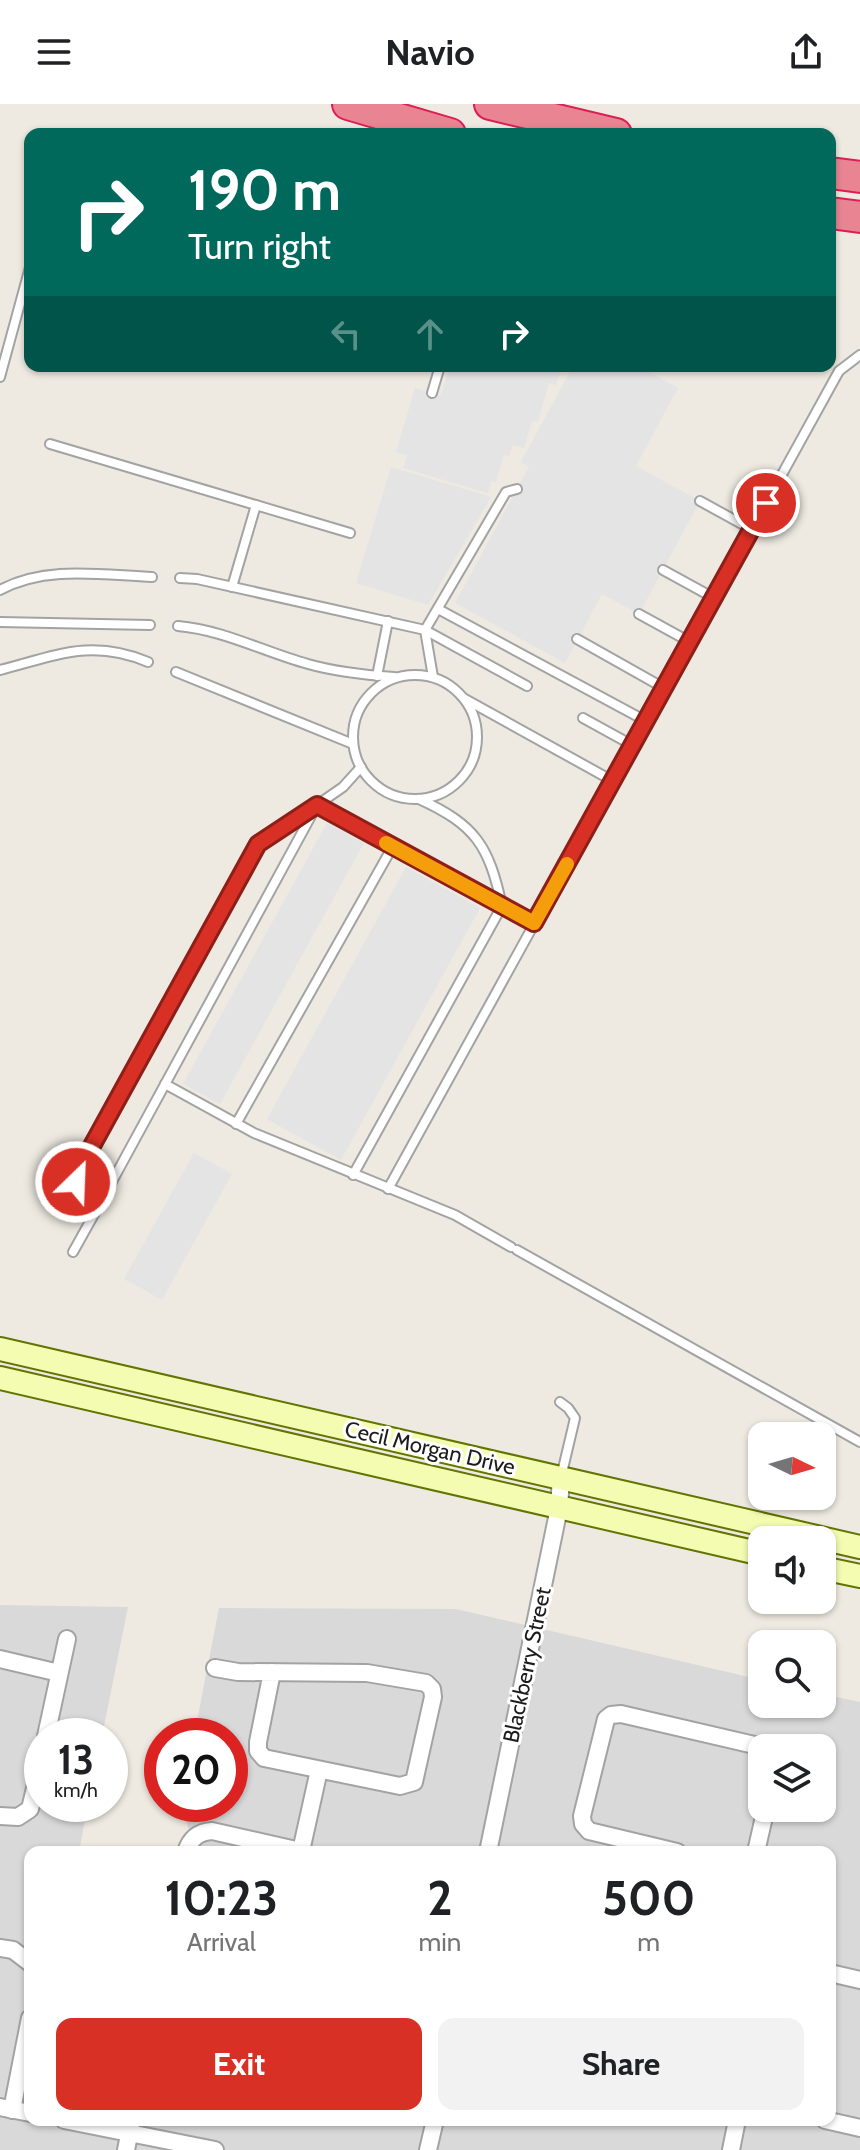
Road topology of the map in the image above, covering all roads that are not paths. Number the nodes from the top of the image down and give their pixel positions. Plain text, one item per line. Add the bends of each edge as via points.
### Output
1 (348, 104) edge
2 (490, 104) edge
3 (430, 128) edge
4 (591, 128) edge
5 (836, 174) edge
6 (860, 177) edge
7 (836, 214) edge
8 (860, 217) edge
9 (24, 289) edge
10 (860, 355) edge
11 (438, 372) edge
12 (0, 377) edge
13 (432, 393) dead end
14 (50, 444) dead end
15 (517, 489) dead end
16 (700, 501) dead end
17 (256, 505) junction
18 (751, 529) junction
19 (350, 533) dead end
20 (663, 570) dead end
21 (152, 577) dead end
22 (180, 578) dead end
23 (232, 587) junction
24 (0, 590) edge
25 (714, 598) junction
26 (438, 609) junction
27 (639, 614) dead end
28 (388, 621) junction
29 (0, 622) edge
30 (150, 625) dead end
31 (178, 626) dead end
32 (425, 630) junction
33 (577, 639) dead end
34 (690, 642) junction
35 (148, 662) dead end
36 (0, 670) edge
37 (176, 672) dead end
38 (377, 676) junction
39 (433, 677) junction
40 (396, 678) junction
41 (527, 686) dead end
42 (664, 688) junction
43 (464, 699) junction
44 (583, 718) dead end
45 (646, 721) junction
46 (353, 744) junction
47 (632, 745) junction
48 (361, 767) junction
49 (613, 781) junction
50 (419, 799) junction
51 (317, 805) junction
52 (393, 846) junction
53 (502, 906) junction
54 (534, 923) junction
55 (165, 1084) junction
56 (236, 1124) junction
57 (353, 1175) junction
58 (388, 1189) junction
59 (102, 1200) junction
60 (73, 1252) dead end
61 (0, 1349) edge
62 (0, 1378) edge
63 (560, 1402) dead end
64 (860, 1442) edge
65 (561, 1477) junction
66 (559, 1508) junction
67 (860, 1547) edge
68 (748, 1551) edge
69 (836, 1571) edge
70 (860, 1576) edge
71 (67, 1639) dead end
72 (0, 1659) edge
73 (215, 1668) dead end
74 (272, 1672) junction
75 (59, 1673) junction
76 (50, 1718) edge
77 (748, 1744) edge
78 (319, 1770) junction
79 (24, 1813) edge
80 (0, 1816) edge
81 (763, 1822) edge
82 (189, 1846) edge
83 (277, 1846) edge
84 (304, 1846) edge
85 (489, 1846) edge
86 (648, 1846) edge
87 (757, 1846) edge
88 (0, 1948) edge
89 (24, 1958) edge
90 (836, 1974) edge
91 (860, 1980) edge
92 (24, 2041) edge
93 (6, 2109) edge
94 (836, 2123) edge
95 (130, 2126) edge
96 (434, 2126) edge
97 (736, 2126) edge
98 (860, 2128) edge
99 (126, 2150) edge
100 (215, 2150) edge
101 (428, 2150) edge
102 (731, 2150) edge

1 - 3 highway
2 - 4 highway
5 - 6 highway
7 - 8 highway
9 - 12 lane
10 - 18 lane via 839,371
11 - 13 lane
14 - 17 lane
15 - 26 lane via 506,492
16 - 18 lane
17 - 19 lane
17 - 23 lane
18 - 25 lane
20 - 25 lane
21 - 24 lane via 45,575
22 - 23 lane
23 - 28 lane
25 - 34 lane
26 - 32 lane
26 - 45 lane
27 - 34 lane
28 - 32 lane
28 - 38 lane
29 - 30 lane
31 - 38 lane via 246,641 307,664
32 - 39 lane
32 - 41 lane
33 - 42 lane
34 - 42 lane
35 - 36 lane via 95,650 53,653
37 - 46 lane
38 - 40 lane
39 - 40 lane
39 - 43 lane
40 - 46 lane via 368,696 354,727
42 - 45 lane
43 - 49 lane
43 - 50 lane via 476,730 471,762 450,788
44 - 47 lane
45 - 47 lane
46 - 48 lane
47 - 49 lane
48 - 50 lane via 379,787
48 - 51 lane
49 - 54 lane
50 - 53 lane via 451,814 480,842
51 - 52 lane
51 - 55 lane
51 - 59 lane via 258,844 77,1173 82,1189
52 - 53 lane
52 - 56 lane
53 - 54 lane
53 - 57 lane
54 - 58 lane
55 - 56 lane
55 - 59 lane
56 - 57 lane
57 - 58 lane
58 - 64 lane via 455,1215
59 - 60 lane
61 - 65 street, Cecil Morgan Drive
62 - 66 street, Cecil Morgan Drive
63 - 65 lane via 575,1418
65 - 66 street, Blackberry Street
65 - 67 street, Cecil Morgan Drive
66 - 68 street, Cecil Morgan Drive
66 - 85 street, Blackberry Street
69 - 70 street
71 - 75 street
72 - 75 street
73 - 74 street
74 - 78 street via 258,1751 267,1759
74 - 78 street via 367,1673 422,1681 432,1689 418,1773 410,1785
75 - 76 street
77 - 86 street via 621,1714 606,1719 583,1824 589,1831
78 - 84 street
79 - 80 street
81 - 87 street
82 - 83 street via 199,1834 212,1831
88 - 89 street
90 - 91 street
92 - 93 street
94 - 98 street
95 - 99 street
95 - 100 street
96 - 101 street
97 - 102 street

